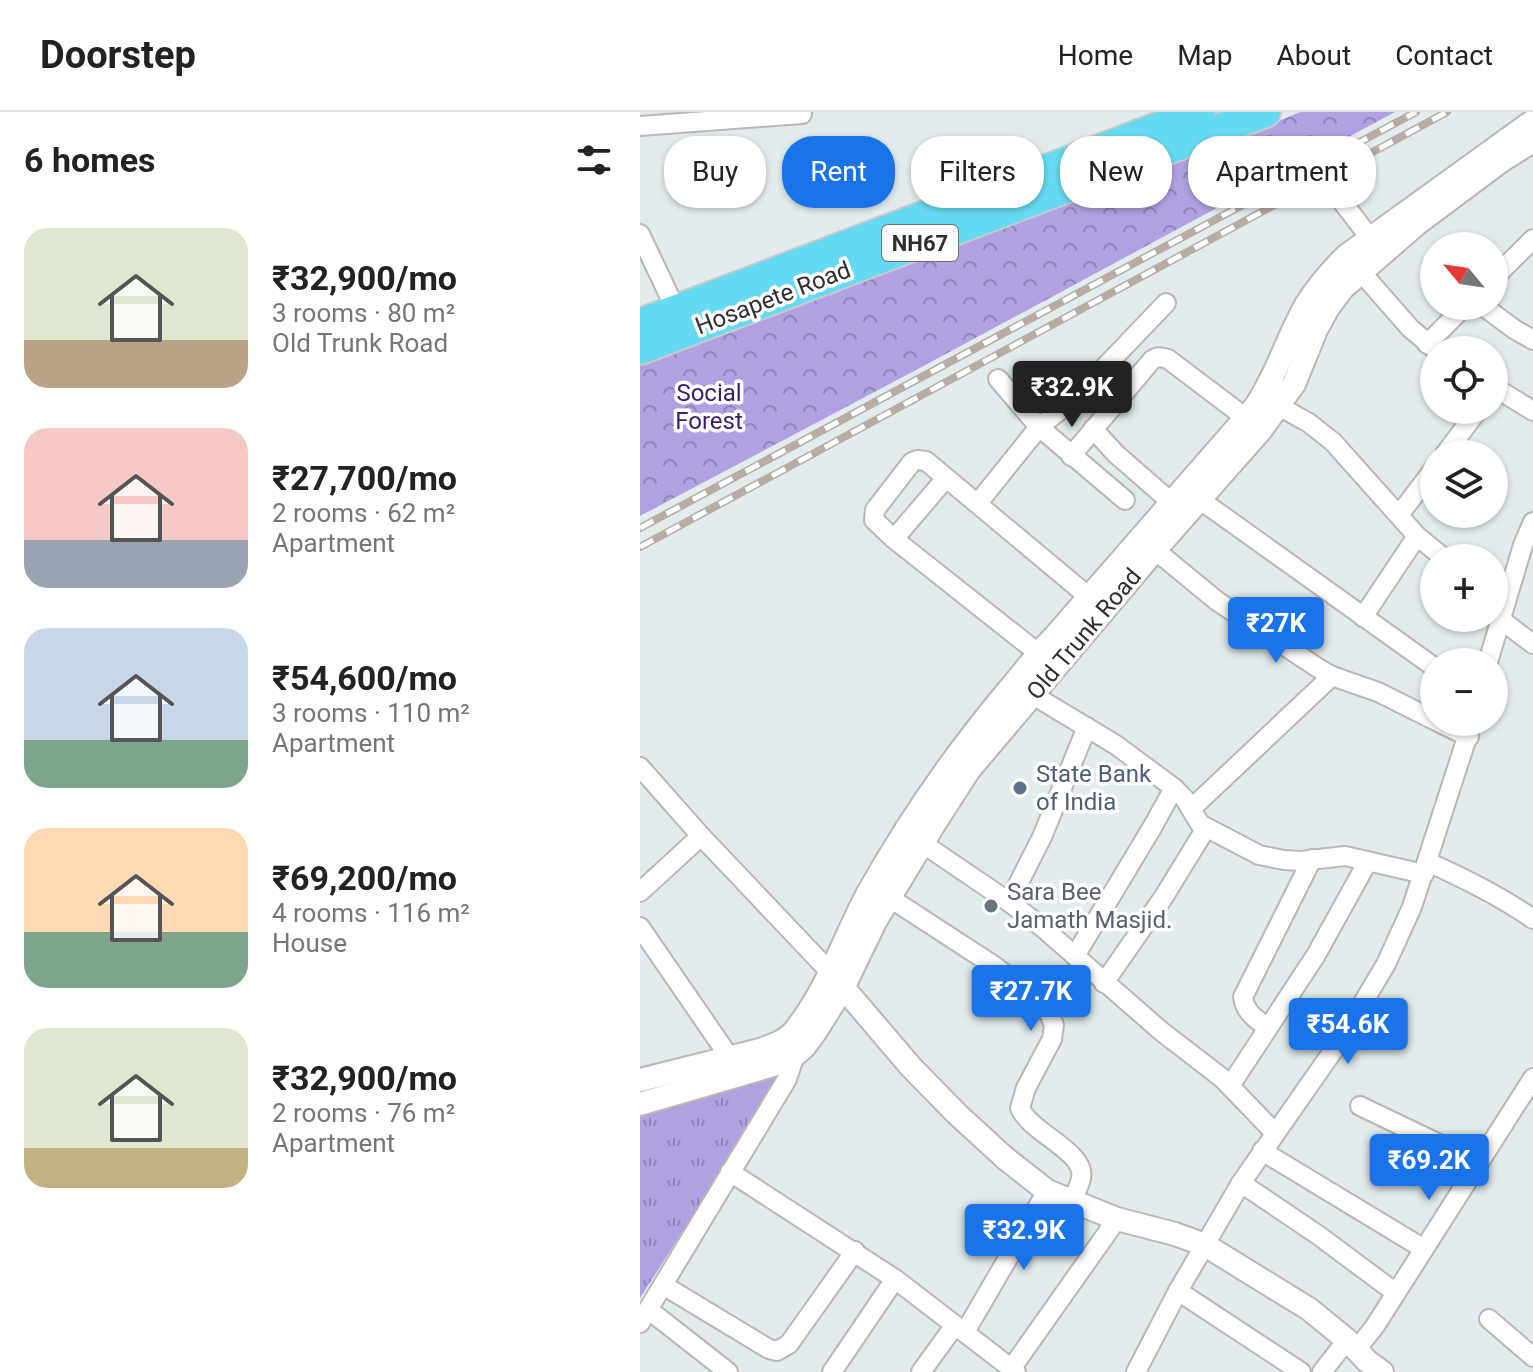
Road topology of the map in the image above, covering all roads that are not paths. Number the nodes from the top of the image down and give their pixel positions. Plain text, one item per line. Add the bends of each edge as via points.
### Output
1 (1265, 112) edge
2 (802, 114) dead end
3 (1533, 121) edge
4 (1200, 125) edge
5 (640, 126) edge
6 (1533, 141) edge
7 (1347, 208) edge
8 (640, 234) edge
9 (1370, 238) junction
10 (1533, 239) edge
11 (1354, 264) junction
12 (1508, 264) edge
13 (1166, 303) dead end
14 (676, 310) junction
15 (1453, 320) edge
16 (1502, 320) edge
17 (640, 324) edge
18 (1440, 336) edge
19 (1420, 337) edge
20 (1533, 340) edge
21 (640, 349) edge
22 (998, 379) dead end
23 (1508, 396) edge
24 (1270, 402) junction
25 (1533, 411) edge
26 (1246, 418) junction
27 (1039, 427) junction
28 (1093, 429) junction
29 (1071, 456) junction
30 (946, 478) junction
31 (1420, 487) edge
32 (1199, 499) junction
33 (1125, 500) dead end
34 (1171, 502) junction
35 (978, 503) junction
36 (1399, 515) junction
37 (1533, 522) edge
38 (1417, 536) junction
39 (894, 539) junction
40 (1427, 544) edge
41 (1155, 550) junction
42 (1508, 584) edge
43 (1089, 597) junction
44 (1363, 617) junction
45 (1508, 618) edge
46 (1533, 644) edge
47 (1038, 653) junction
48 (1420, 657) edge
49 (1332, 676) junction
50 (1023, 689) junction
51 (1420, 713) edge
52 (1087, 727) junction
53 (1469, 736) edge
54 (640, 767) edge
55 (1174, 788) junction
56 (1191, 809) junction
57 (1206, 828) junction
58 (701, 836) junction
59 (922, 843) junction
60 (1312, 859) junction
61 (1368, 861) junction
62 (1426, 868) junction
63 (640, 892) edge
64 (890, 898) junction
65 (1009, 902) junction
66 (1533, 919) edge
67 (640, 927) edge
68 (1075, 956) junction
69 (836, 980) junction
70 (1104, 983) junction
71 (1267, 1028) junction
72 (795, 1055) junction
73 (730, 1058) junction
74 (1533, 1078) edge
75 (640, 1080) edge
76 (1230, 1086) junction
77 (640, 1104) edge
78 (1360, 1106) dead end
79 (1275, 1133) junction
80 (1262, 1151) junction
81 (1479, 1163) junction
82 (730, 1172) junction
83 (1241, 1183) junction
84 (1047, 1191) junction
85 (1071, 1202) junction
86 (1117, 1219) junction
87 (1205, 1245) junction
88 (1424, 1249) junction
89 (855, 1251) junction
90 (895, 1279) junction
91 (663, 1285) junction
92 (1178, 1291) junction
93 (1396, 1293) junction
94 (645, 1316) edge
95 (1489, 1319) dead end
96 (960, 1328) junction
97 (1351, 1345) junction
98 (1533, 1357) edge
99 (840, 1370) edge
100 (1014, 1370) edge
101 (728, 1372) edge
102 (921, 1372) edge
103 (1136, 1372) edge
104 (1301, 1372) edge
105 (1322, 1372) edge
106 (1382, 1372) edge

1 - 4 highway, Hosapete Road
2 - 5 street
3 - 9 street, Old Trunk Road
4 - 14 highway, Hosapete Road / NH67
4 - 21 highway, Hosapete Road / NH67
6 - 11 street, Old Trunk Road
7 - 9 street
8 - 14 street
9 - 11 street, Old Trunk Road
10 - 12 street
11 - 19 street
11 - 24 street, Old Trunk Road via 1316,330 1294,384
11 - 24 street, Old Trunk Road via 1321,283 1302,313 1274,375
13 - 27 street via 1074,399
14 - 17 highway, Hosapete Road / NH67
15 - 18 street
16 - 20 street
22 - 27 street
23 - 25 street
24 - 26 street
24 - 32 street, Old Trunk Road via 1261,430
24 - 36 street via 1333,442
26 - 28 street via 1162,357 1152,360
26 - 34 street
27 - 29 street
27 - 35 street
28 - 29 street
28 - 34 street
29 - 33 street
30 - 35 street
30 - 39 street
30 - 39 street via 926,461 912,462 873,515
31 - 36 street
32 - 41 street, Old Trunk Road
32 - 44 street
34 - 43 street
35 - 43 street
36 - 38 street
37 - 42 street
38 - 40 street
38 - 44 street
39 - 47 street
41 - 49 street via 1217,601
41 - 50 street, Old Trunk Road
43 - 47 street
44 - 48 street
45 - 46 street
47 - 50 street
49 - 51 street
49 - 56 street
50 - 52 street
50 - 59 street, Old Trunk Road
50 - 69 street via 974,732 899,840 863,902
52 - 55 street
52 - 65 street
53 - 62 street
54 - 58 street
55 - 56 street
55 - 68 street
56 - 57 street
57 - 60 street via 1259,855
57 - 70 street
58 - 63 street
58 - 69 street
59 - 64 street, Old Trunk Road
59 - 65 street
60 - 61 street via 1345,856
60 - 71 street via 1243,997 1247,1012
61 - 62 street
61 - 71 street via 1316,955
62 - 66 street via 1479,885
62 - 79 street via 1386,964
64 - 69 street, Old Trunk Road
64 - 85 street via 993,965 1049,1013 1052,1039 1020,1108 1081,1168
65 - 68 street
67 - 73 street
68 - 70 street
69 - 72 street, Old Trunk Road via 805,1046
69 - 73 street via 794,1032 776,1045
69 - 84 street via 957,1114
70 - 76 street
71 - 76 street
72 - 77 street, Old Trunk Road via 761,1070
72 - 82 street via 787,1079
73 - 75 street
74 - 81 street
76 - 79 street
78 - 81 street
79 - 80 street
80 - 83 street
80 - 88 street
81 - 88 street
82 - 89 street
82 - 91 street
83 - 87 street
83 - 93 street
84 - 85 street
84 - 96 street
85 - 86 street
86 - 87 street
86 - 100 street
87 - 92 street
87 - 97 street via 1309,1309
88 - 93 street
89 - 90 street
89 - 91 street via 789,1344 777,1351
90 - 96 street
90 - 99 street
91 - 94 street
92 - 103 street
92 - 104 street
93 - 97 street via 1375,1326
94 - 101 street
95 - 98 street
96 - 100 street
96 - 102 street
97 - 105 street
97 - 106 street

